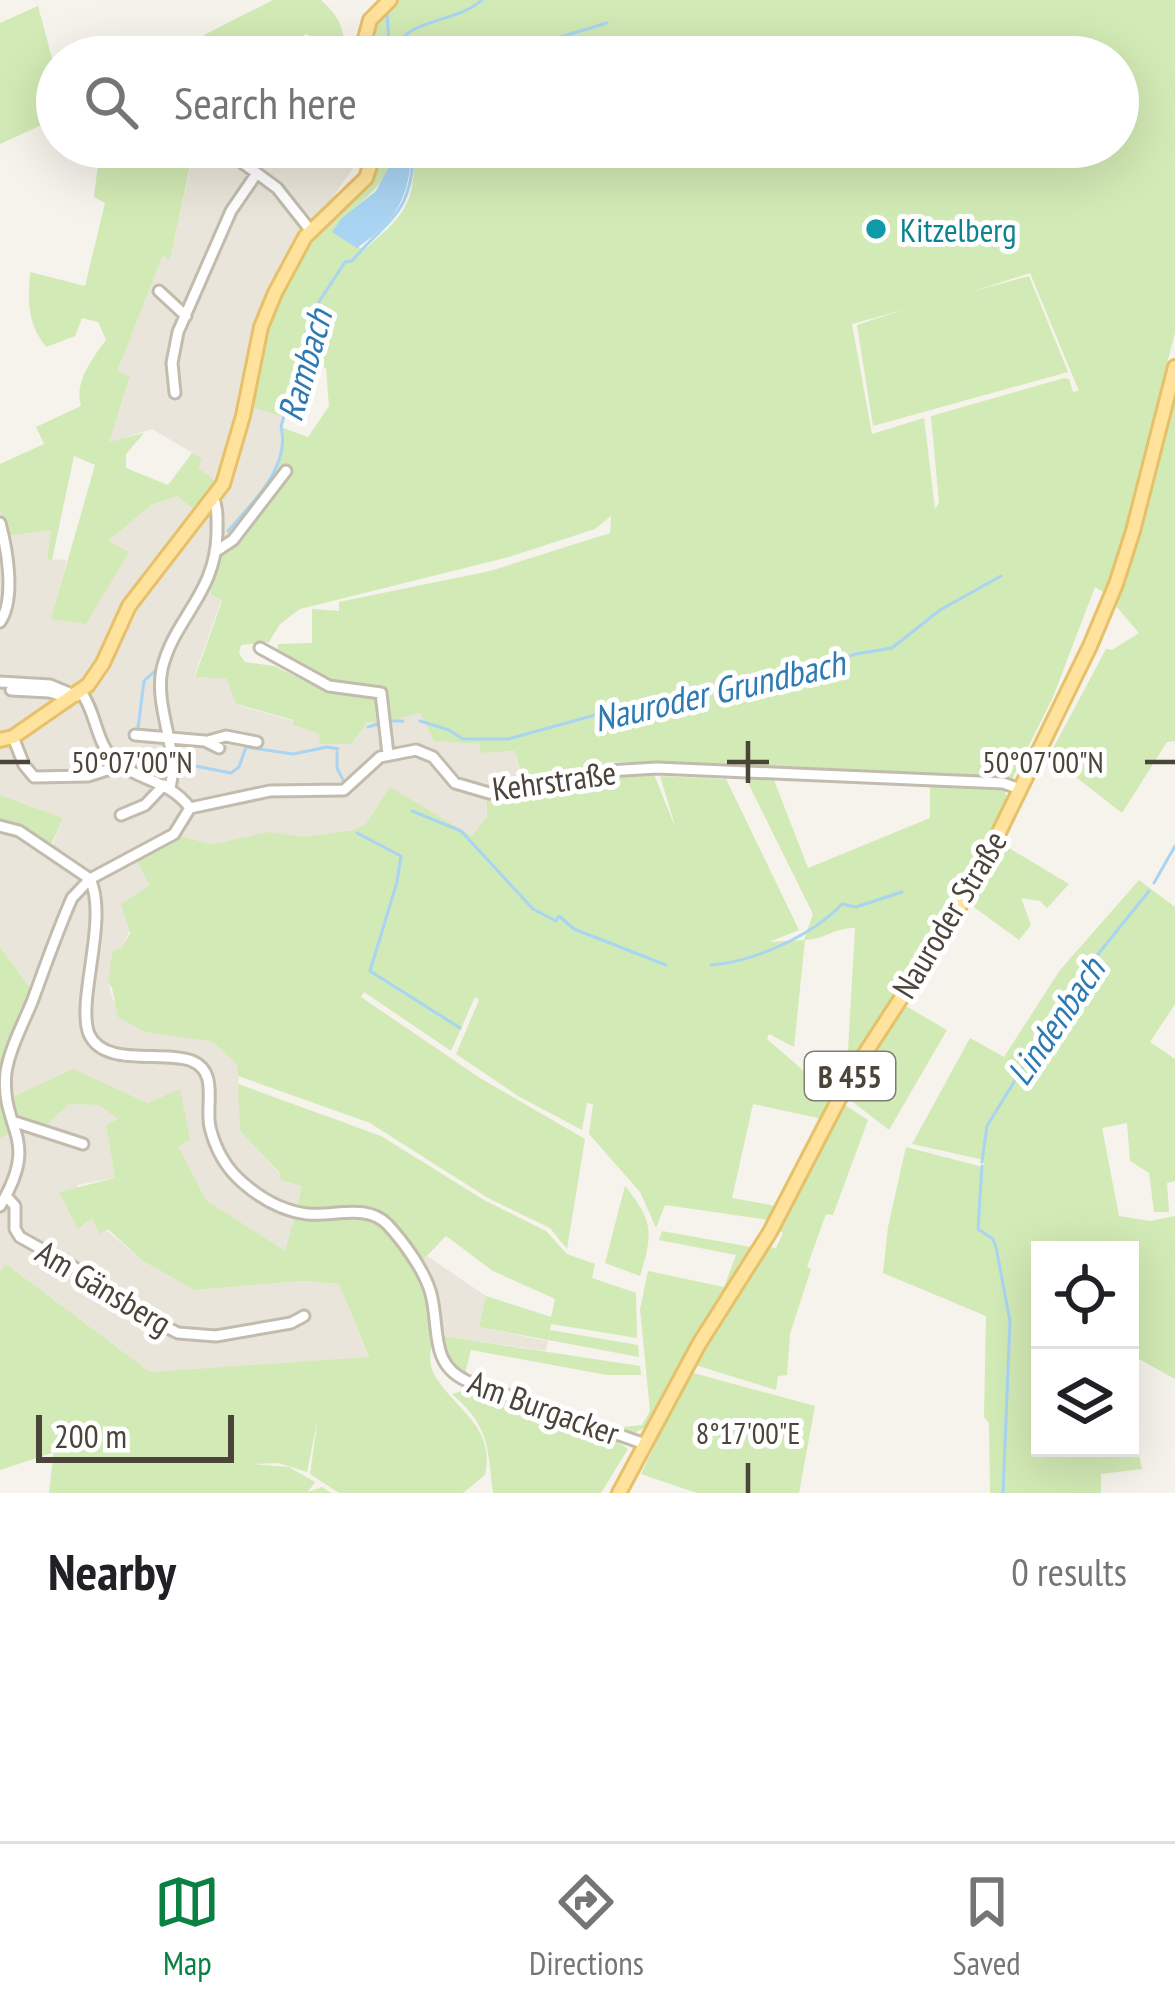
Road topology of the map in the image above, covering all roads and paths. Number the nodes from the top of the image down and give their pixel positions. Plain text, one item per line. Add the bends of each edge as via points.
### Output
1 (386, 3) edge
2 (364, 36) edge
3 (250, 168) edge
4 (369, 168) edge
5 (257, 173) junction
6 (310, 231) junction
7 (159, 291) dead end
8 (186, 316) junction
9 (1175, 367) edge
10 (175, 393) dead end
11 (286, 471) dead end
12 (213, 496) junction
13 (0, 523) edge
14 (215, 552) junction
15 (0, 622) edge
16 (260, 648) dead end
17 (0, 682) edge
18 (11, 690) dead end
19 (76, 696) junction
20 (135, 734) dead end
21 (6, 738) edge
22 (169, 738) junction
23 (257, 742) dead end
24 (388, 754) junction
25 (120, 766) junction
26 (167, 787) junction
27 (1020, 789) junction
28 (190, 808) junction
29 (121, 815) dead end
30 (0, 826) edge
31 (91, 878) junction
32 (12, 1120) junction
33 (82, 1144) dead end
34 (2, 1201) edge
35 (304, 1316) dead end
36 (645, 1444) junction
37 (619, 1493) edge

1 - 2 main road
3 - 5 street
4 - 6 main road
5 - 6 street
5 - 8 street via 231,211
6 - 12 main road via 265,317 229,472
7 - 8 street
8 - 10 street via 173,353
9 - 27 main road, Nauroder Straße / B 455 via 1116,584
11 - 14 street
12 - 14 street
12 - 19 main road via 129,606 100,670
13 - 15 street via 7,571
14 - 22 street via 206,588 163,668
16 - 24 street via 328,686 382,693
17 - 19 street via 61,687
18 - 19 street
19 - 21 main road
19 - 25 street
20 - 22 street
21 - 25 street via 34,777
22 - 23 street
22 - 26 street
24 - 27 street, Kehrstraße via 423,750 455,783 489,794 591,772 656,768
24 - 28 street via 344,790 270,791
25 - 26 street
26 - 28 street
26 - 29 street
27 - 36 main road, Nauroder Straße / B 455 via 974,885 860,1059
28 - 31 street via 174,834
30 - 31 street
31 - 32 street via 70,904 10,1058 5,1092
31 - 36 street, Am Burgacker via 87,1024 97,1044 203,1069 222,1157 266,1200 308,1214 363,1212 383,1220 428,1287 448,1371
32 - 33 street
32 - 34 street via 20,1158
34 - 35 street, Am Gänsberg via 15,1206 20,1237 169,1330 206,1337
36 - 37 main road, Nauroder Straße / B 455

